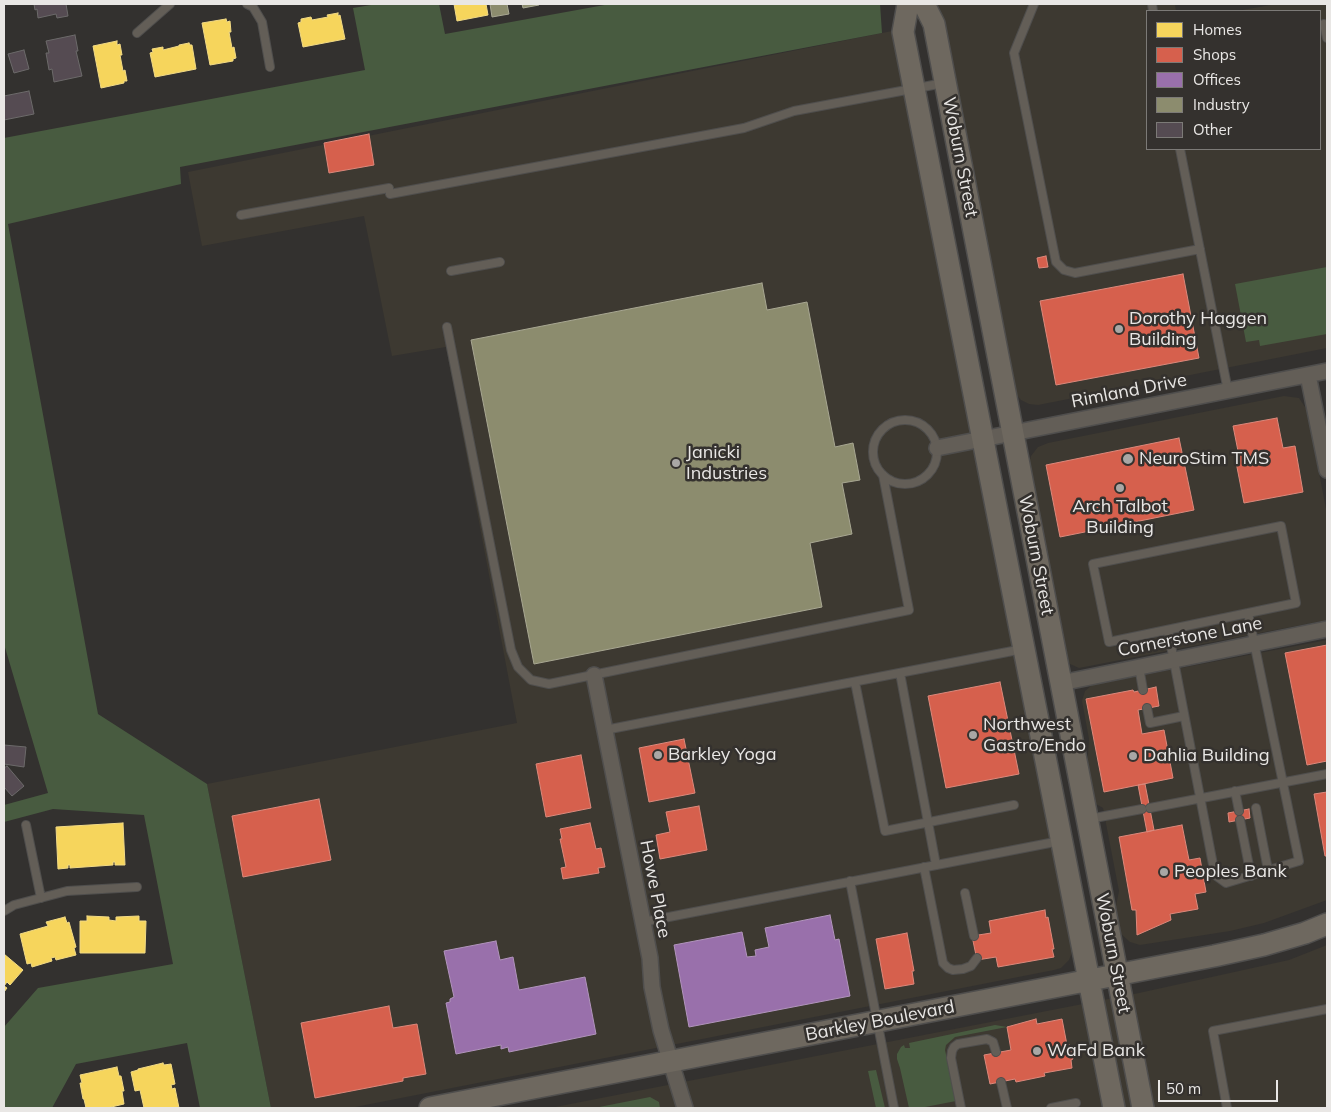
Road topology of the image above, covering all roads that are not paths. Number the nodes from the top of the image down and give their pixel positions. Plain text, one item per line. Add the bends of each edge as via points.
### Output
1 (170, 4) edge
2 (247, 4) edge
3 (908, 4) edge
4 (924, 4) edge
5 (1034, 4) edge
6 (1324, 24) dead end
7 (137, 33) dead end
8 (1327, 38) edge
9 (270, 67) dead end
10 (946, 83) junction
11 (914, 89) junction
12 (1180, 150) edge
13 (241, 215) dead end
14 (1200, 249) junction
15 (500, 262) dead end
16 (451, 271) dead end
17 (447, 327) dead end
18 (1327, 371) edge
19 (1308, 375) junction
20 (1228, 390) junction
21 (1013, 433) junction
22 (983, 439) junction
23 (937, 448) junction
24 (1327, 470) edge
25 (883, 475) junction
26 (1248, 613) junction
27 (1327, 629) edge
28 (1168, 630) junction
29 (1255, 644) junction
30 (1024, 649) junction
31 (1174, 660) junction
32 (1139, 667) junction
33 (900, 673) junction
34 (594, 675) junction
35 (855, 682) junction
36 (1061, 683) junction
37 (1143, 690) dead end
38 (1147, 708) dead end
39 (1184, 716) junction
40 (605, 730) junction
41 (1327, 774) edge
42 (1283, 782) junction
43 (1235, 791) junction
44 (1200, 798) junction
45 (1014, 806) dead end
46 (1256, 808) dead end
47 (1238, 811) dead end
48 (1087, 820) junction
49 (1240, 820) dead end
50 (928, 822) junction
51 (26, 825) dead end
52 (1062, 840) junction
53 (936, 865) junction
54 (924, 867) junction
55 (1268, 870) junction
56 (1251, 876) junction
57 (850, 882) junction
58 (137, 887) dead end
59 (966, 893) dead end
60 (41, 898) junction
61 (4, 911) edge
62 (643, 922) junction
63 (1327, 924) edge
64 (974, 936) dead end
65 (976, 958) dead end
66 (1117, 975) junction
67 (1089, 980) junction
68 (1327, 1009) edge
69 (877, 1022) junction
70 (996, 1052) dead end
71 (671, 1061) junction
72 (1001, 1082) dead end
73 (493, 1102) edge
74 (1076, 1104) dead end
75 (430, 1108) edge
76 (685, 1108) edge
77 (894, 1108) edge
78 (961, 1108) edge
79 (1006, 1108) edge
80 (1051, 1108) edge
81 (1114, 1108) edge
82 (1143, 1108) edge
83 (1228, 1108) edge

1 - 7 lane
2 - 9 lane via 253,7 262,22
3 - 11 main road, Woburn Street via 903,32
4 - 10 main road, Woburn Street via 934,24
5 - 14 lane via 1014,53 1056,262 1064,270 1075,273
6 - 8 lane
10 - 11 lane
10 - 21 main road, Woburn Street
11 - 13 lane via 794,111 744,128
11 - 22 main road, Woburn Street
12 - 14 lane
14 - 20 lane
15 - 16 lane
17 - 34 lane via 511,650 518,667 531,680 549,684
18 - 19 street, Rimland Drive
19 - 20 street, Rimland Drive
19 - 24 street
20 - 21 street, Rimland Drive
21 - 22 street, Rimland Drive
21 - 36 main road, Woburn Street
22 - 23 street, Rimland Drive
22 - 30 main road, Woburn Street
23 - 25 lane via 933,467 919,481 900,484
23 - 25 lane via 932,434 921,423 910,420 890,423 881,430 873,448 873,458
25 - 34 lane via 909,610
26 - 28 lane
26 - 28 lane via 1296,603 1281,526 1093,564 1108,642
26 - 29 lane
27 - 29 street, Cornerstone Lane
28 - 31 lane
29 - 31 street, Cornerstone Lane
29 - 42 lane
30 - 33 lane
30 - 52 main road, Woburn Street
31 - 32 street, Cornerstone Lane
31 - 39 lane
32 - 36 street, Cornerstone Lane
32 - 37 lane
33 - 35 lane
33 - 50 lane
34 - 40 street, Howe Place
35 - 40 lane
35 - 50 lane via 885,831
36 - 48 main road, Woburn Street
38 - 39 lane via 1150,723
39 - 44 lane
40 - 62 street, Howe Place
41 - 42 lane
42 - 43 lane
42 - 55 lane via 1299,861
43 - 44 lane
43 - 47 lane
44 - 48 lane
44 - 56 lane via 1215,875 1226,884
45 - 50 lane
46 - 55 lane
48 - 66 main road, Woburn Street
49 - 56 lane
50 - 53 lane
51 - 60 lane
52 - 53 lane
52 - 67 main road, Woburn Street
53 - 54 lane
54 - 57 lane
54 - 65 lane via 943,962 953,970 963,969 971,966
55 - 56 lane
57 - 62 lane
57 - 69 lane
58 - 60 lane via 67,891
59 - 64 lane
60 - 61 lane
62 - 71 street, Howe Place via 661,1030
63 - 66 main road, Barkley Boulevard via 1264,945
66 - 67 main road, Barkley Boulevard
66 - 82 main road, Woburn Street
67 - 69 main road, Barkley Boulevard
67 - 81 main road, Woburn Street
68 - 83 lane via 1212,1031
69 - 71 main road, Barkley Boulevard
69 - 77 lane
70 - 78 lane via 993,1042 983,1039 954,1047 951,1058
71 - 73 main road, Barkley Boulevard
71 - 76 street, Howe Place
72 - 79 lane
73 - 75 main road, Barkley Boulevard
74 - 80 lane

